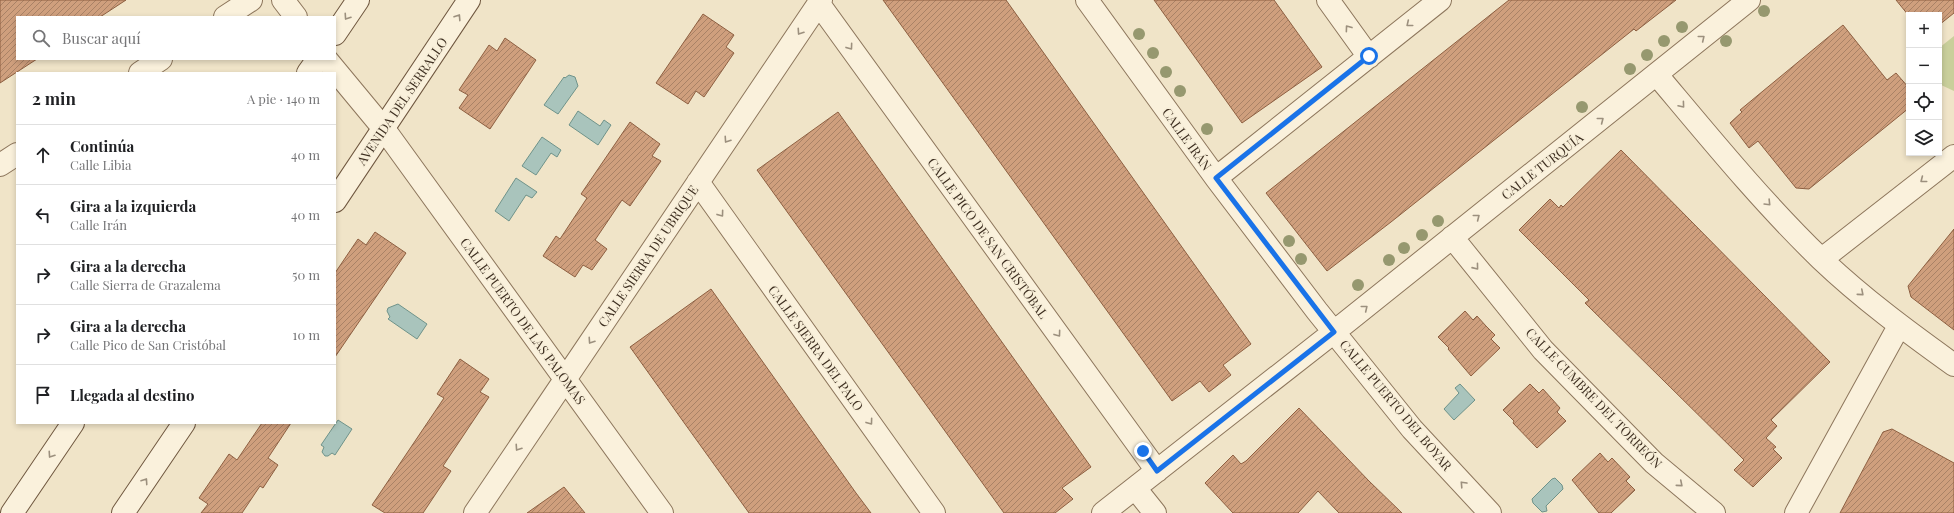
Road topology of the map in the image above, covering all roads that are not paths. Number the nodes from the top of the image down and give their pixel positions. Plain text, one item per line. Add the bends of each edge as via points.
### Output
1 (251, 0) edge
2 (283, 0) edge
3 (358, 0) edge
4 (469, 0) edge
5 (1087, 0) edge
6 (1328, 0) edge
7 (1440, 0) edge
8 (1749, 0) edge
9 (820, 2) edge
10 (227, 16) edge
11 (295, 16) edge
12 (336, 33) edge
13 (1369, 56) junction
14 (160, 60) edge
15 (317, 60) edge
16 (327, 60) edge
17 (142, 72) edge
18 (309, 72) edge
19 (1657, 75) junction
20 (384, 130) junction
21 (16, 155) edge
22 (1954, 156) edge
23 (0, 165) edge
24 (1216, 178) junction
25 (698, 182) junction
26 (336, 200) edge
27 (1452, 237) junction
28 (1822, 259) junction
29 (1899, 326) junction
30 (1334, 332) junction
31 (1954, 365) edge
32 (565, 379) junction
33 (72, 424) edge
34 (183, 424) edge
35 (1157, 471) junction
36 (1135, 488) junction
37 (12, 513) edge
38 (123, 513) edge
39 (475, 513) edge
40 (662, 513) edge
41 (934, 513) edge
42 (1103, 513) edge
43 (1155, 513) edge
44 (1490, 513) edge
45 (1714, 513) edge
46 (1796, 513) edge

1 - 10 street
2 - 11 street
3 -> 12 street
20 -> 4 street, AVENIDA DEL SERRALLO
5 - 24 street, CALLE IRÁN
13 -> 6 street
7 -> 13 street
19 -> 8 street, CALLE TURQUÍA
9 -> 25 street, CALLE SIERRA DE UBRIQUE
9 -> 35 street, CALLE PICO DE SAN CRISTÓBAL
13 - 24 street
14 - 17 street
15 - 18 street
16 - 20 street, CALLE PUERTO DE LAS PALOMAS
27 -> 19 street, CALLE TURQUÍA
19 -> 28 street via 1739,173
20 - 26 street, AVENIDA DEL SERRALLO
20 - 32 street, CALLE PUERTO DE LAS PALOMAS
21 - 23 street
22 -> 28 street
24 - 30 street, CALLE IRÁN
25 -> 32 street, CALLE SIERRA DE UBRIQUE
25 -> 41 street, CALLE SIERRA DEL PALO
30 -> 27 street, CALLE TURQUÍA
27 -> 45 street, CALLE CUMBRE DEL TORREÓN via 1543,350 1654,463
28 -> 29 street
29 - 31 street
29 - 46 street
30 - 35 street, CALLE TURQUÍA
44 -> 30 street, CALLE PUERTO DEL BOYAR via 1412,429
32 -> 39 street, CALLE SIERRA DE UBRIQUE
32 - 40 street, CALLE PUERTO DE LAS PALOMAS
33 -> 37 street
38 -> 34 street
35 - 36 street, CALLE TURQUÍA
36 - 42 street, CALLE TURQUÍA
36 - 43 street

